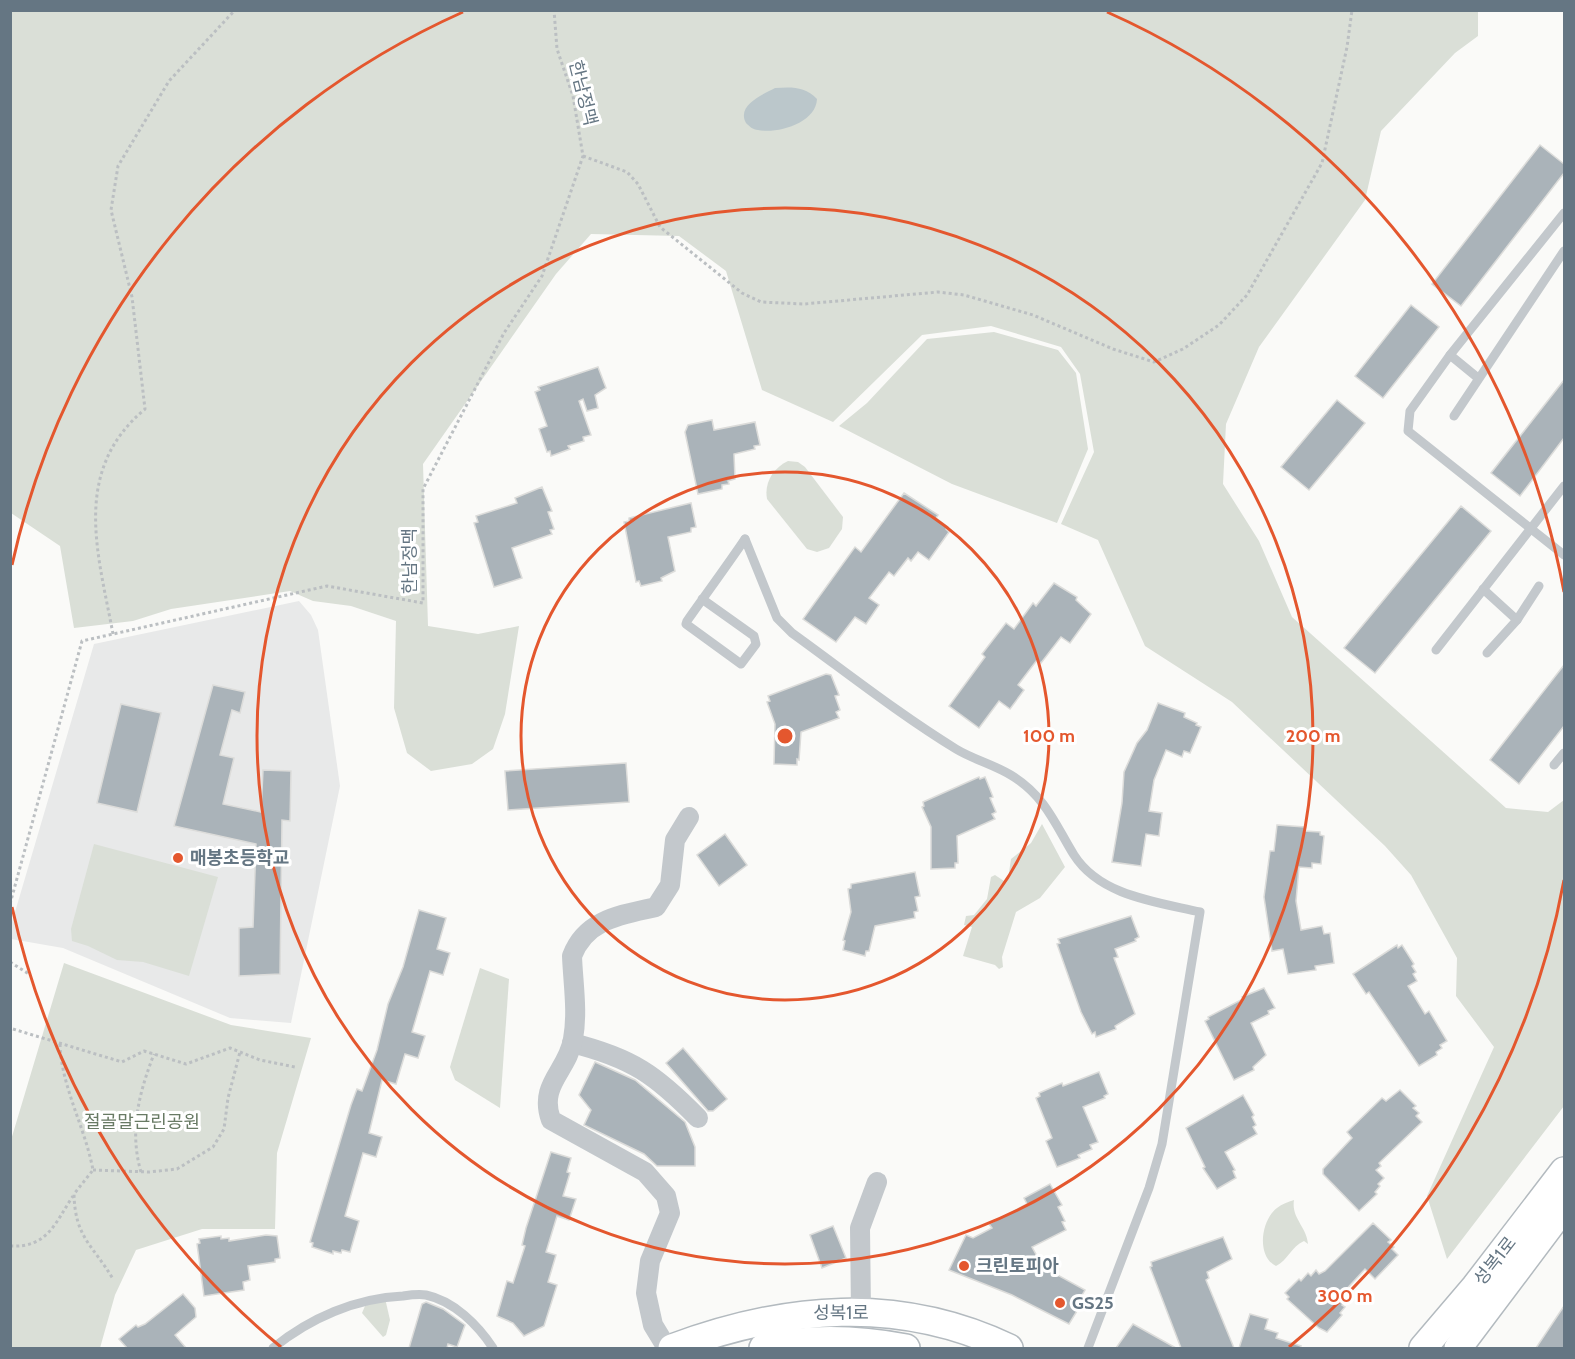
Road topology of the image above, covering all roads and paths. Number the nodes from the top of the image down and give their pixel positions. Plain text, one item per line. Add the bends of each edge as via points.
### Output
1 (235, 10) edge
2 (554, 10) edge
3 (1352, 10) edge
4 (583, 156) junction
5 (1564, 213) edge
6 (1564, 251) edge
7 (1450, 355) junction
8 (1478, 378) junction
9 (1454, 416) dead end
10 (1564, 486) edge
11 (1532, 529) junction
12 (1564, 555) edge
13 (1539, 586) dead end
14 (1483, 588) junction
15 (702, 599) junction
16 (1517, 620) junction
17 (113, 634) junction
18 (1436, 650) dead end
19 (1487, 653) dead end
20 (1564, 753) edge
21 (1554, 765) dead end
22 (689, 817) dead end
23 (10, 904) edge
24 (10, 962) edge
25 (29, 974) dead end
26 (13, 1029) dead end
27 (572, 1043) junction
28 (60, 1044) junction
29 (240, 1052) junction
30 (154, 1054) junction
31 (296, 1068) dead end
32 (698, 1118) dead end
33 (93, 1170) junction
34 (1564, 1171) edge
35 (141, 1172) junction
36 (877, 1182) dead end
37 (74, 1194) junction
38 (1562, 1218) edge
39 (10, 1246) edge
40 (113, 1279) dead end
41 (861, 1312) junction
42 (273, 1348) edge
43 (493, 1348) edge
44 (667, 1348) edge
45 (672, 1348) edge
46 (764, 1348) edge
47 (906, 1348) edge
48 (1009, 1348) edge
49 (1088, 1348) edge
50 (1423, 1348) edge
51 (1458, 1348) edge

1 - 17 path via 169,81 118,166 111,210 132,297 145,409 130,421 108,458 95,491 95,538
2 - 4 path, 한남정맥 via 557,49 573,96
3 - 4 path via 1322,164 1247,295 1218,325 1183,350 1154,362 1033,315 964,295 938,292 804,304 761,302 742,293 660,227 638,184 627,172
4 - 17 path, 한남정맥 via 542,276 504,333 423,489 423,603 327,586
5 - 7 lane
6 - 8 lane
7 - 8 lane
7 - 11 lane via 1410,411 1408,431
8 - 9 lane
10 - 11 lane
11 - 12 lane
11 - 14 lane
13 - 16 lane
14 - 16 lane
14 - 18 lane
15 - 15 lane via 686,624 741,664 756,640
15 - 49 lane via 745,539 777,618 792,633 957,750 1007,773 1032,790 1056,818 1082,864 1105,884 1200,912 1162,1144
16 - 19 lane
17 - 23 path, 한남정맥 via 81,641
20 - 21 lane
22 - 27 street via 675,840 670,885 656,907 615,916 589,929 576,945 572,956
24 - 25 path
26 - 28 path
27 - 32 street via 637,1065 664,1084
27 - 44 street via 548,1092 546,1105 551,1120 645,1172 666,1196 670,1213 650,1261 646,1293 653,1325
28 - 30 path via 122,1062 144,1051
28 - 33 path via 61,1069 87,1140
29 - 30 path via 230,1048 186,1064
29 - 31 path
29 - 35 path via 224,1128 213,1147 177,1169
30 - 35 path via 143,1082 134,1128
33 - 35 path
33 - 37 path
34 - 50 street, 성복1로
36 - 41 street via 860,1228
37 - 39 path via 47,1236 34,1244
37 - 40 path via 74,1217 90,1250
38 - 51 street, 성복1로
41 - 45 street, 성복1로 via 814,1312 747,1324
41 - 48 street, 성복1로 via 902,1315 986,1337
42 - 43 lane via 324,1315 378,1297 425,1295 454,1306
46 - 47 street, 성복1로 via 786,1343 856,1341

